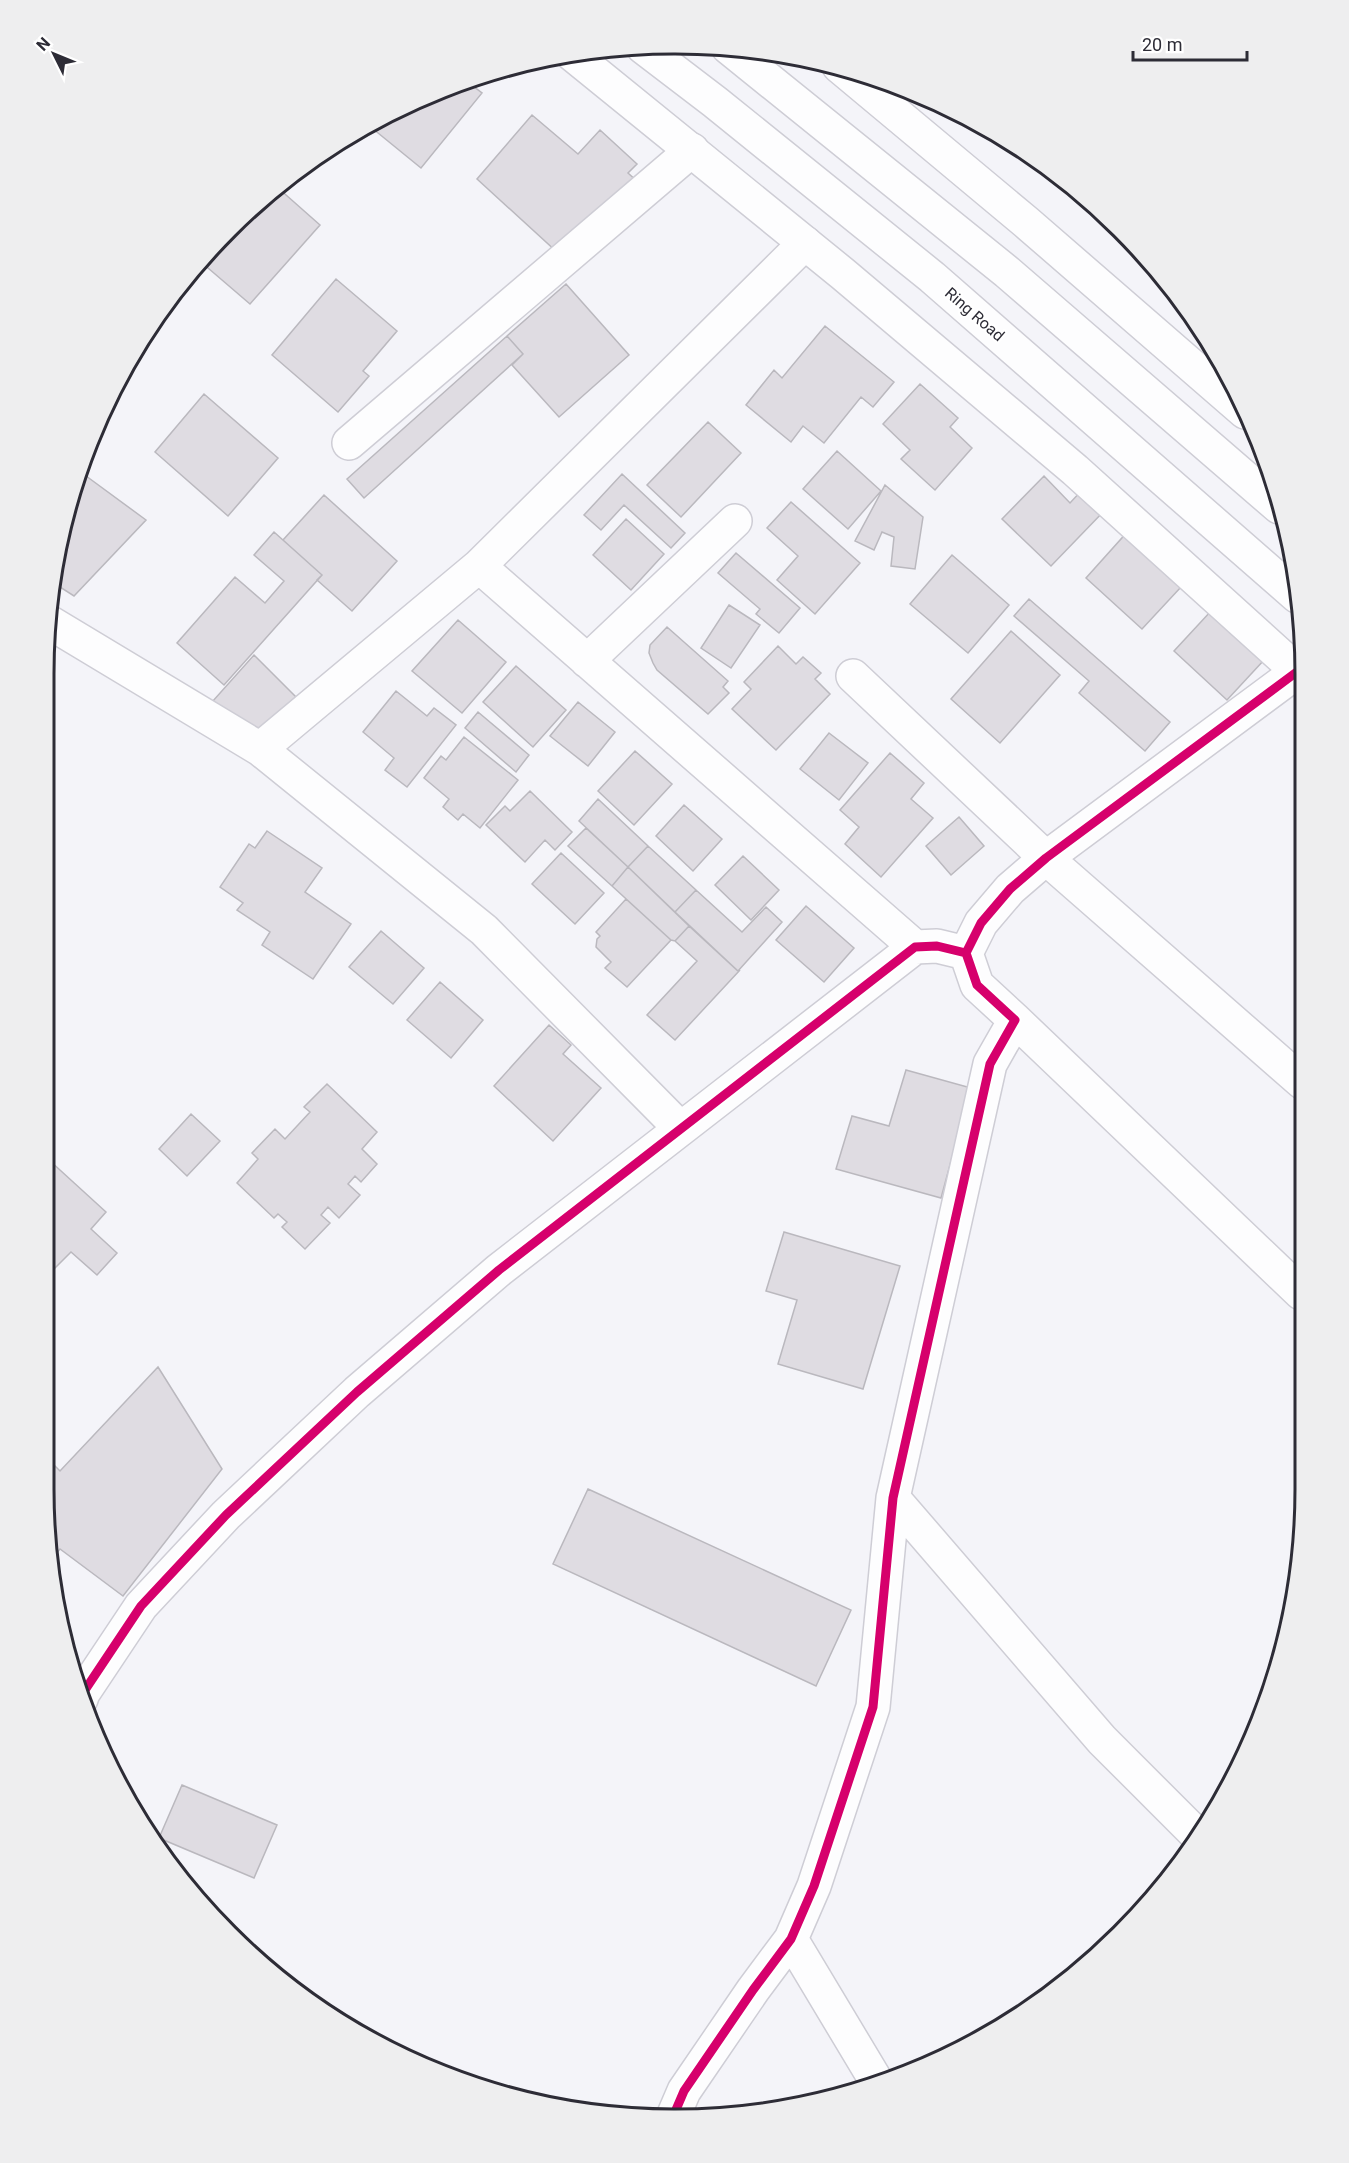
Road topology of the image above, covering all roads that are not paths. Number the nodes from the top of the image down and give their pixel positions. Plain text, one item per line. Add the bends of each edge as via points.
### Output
1 (652, 55) edge
2 (741, 58) edge
3 (581, 61) edge
4 (860, 83) edge
5 (692, 150) junction
6 (805, 243) junction
7 (1231, 400) edge
8 (349, 443) dead end
9 (1269, 499) edge
10 (735, 520) dead end
11 (479, 566) junction
12 (1289, 589) edge
13 (56, 626) edge
14 (587, 661) junction
15 (1295, 668) edge
16 (853, 676) dead end
17 (1295, 678) edge
18 (260, 749) junction
19 (1046, 858) junction
20 (915, 947) junction
21 (966, 953) junction
22 (1015, 1020) junction
23 (1295, 1076) edge
24 (680, 1128) junction
25 (1295, 1287) edge
26 (893, 1498) junction
27 (86, 1685) edge
28 (1192, 1830) edge
29 (791, 1939) junction
30 (873, 2076) edge
31 (676, 2109) edge

1 - 12 main road, Ring Road via 932,277
2 - 9 main road via 1007,272
3 - 5 main road
4 - 7 main road
5 - 6 main road
5 - 8 main road
6 - 11 main road
6 - 15 main road via 1075,470
10 - 14 main road
11 - 14 main road
11 - 18 main road
13 - 18 main road
14 - 20 main road
16 - 19 main road
17 - 19 main road
18 - 24 main road via 484,930
19 - 21 main road via 1010,889 981,922
19 - 23 main road
20 - 21 main road via 937,946
20 - 24 main road
21 - 22 main road via 977,985
22 - 25 main road
22 - 26 main road via 990,1065
24 - 27 main road via 490,1277 357,1392 235,1507 141,1606
26 - 28 main road via 1102,1740
26 - 29 main road via 873,1707 814,1886
29 - 30 main road
29 - 31 main road via 684,2091

